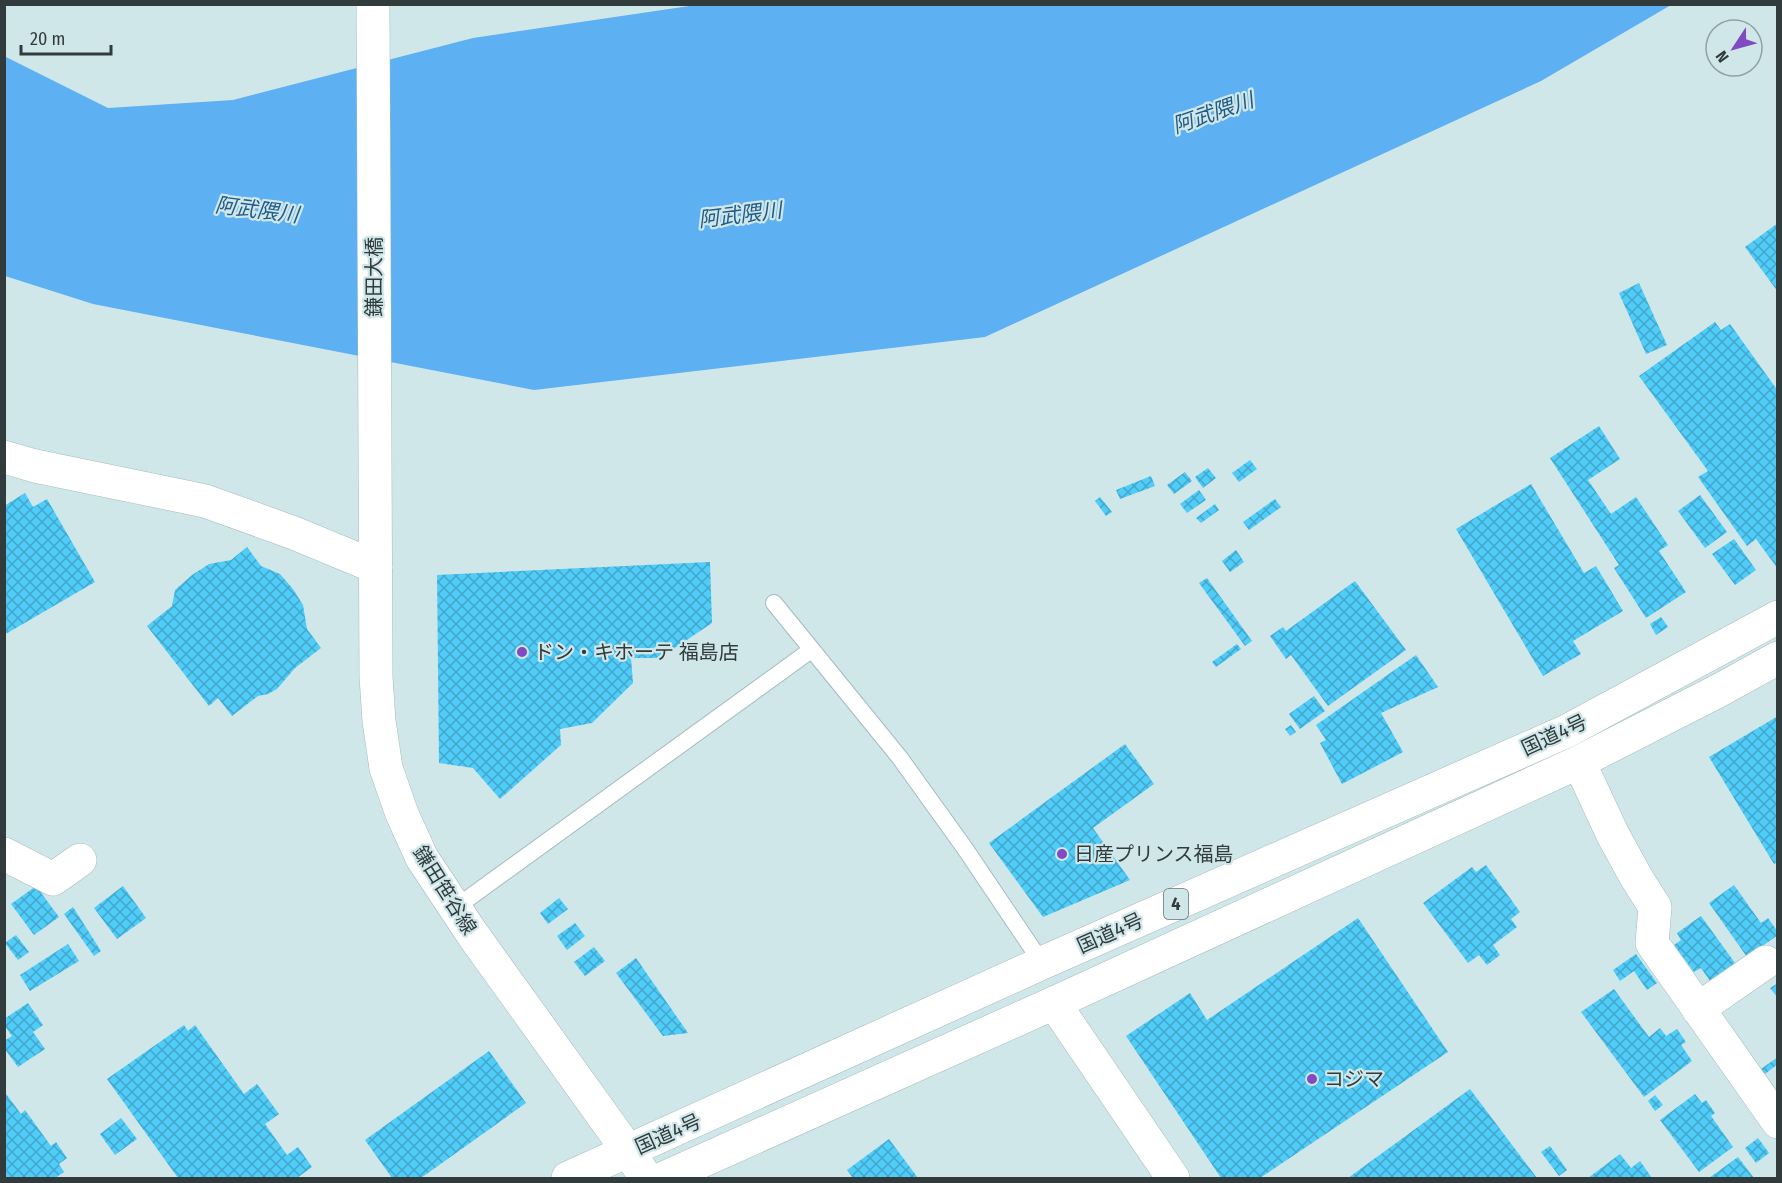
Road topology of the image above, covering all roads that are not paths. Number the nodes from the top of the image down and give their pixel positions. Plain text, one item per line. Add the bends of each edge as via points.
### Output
1 (373, 4) edge
2 (4, 457) edge
3 (376, 558) junction
4 (774, 603) dead end
5 (1778, 617) edge
6 (811, 650) junction
7 (1778, 658) edge
8 (1579, 762) junction
9 (4, 854) edge
10 (80, 860) dead end
11 (455, 908) junction
12 (1766, 962) dead end
13 (1042, 963) junction
14 (1054, 1004) junction
15 (1698, 1009) junction
16 (1778, 1122) edge
17 (629, 1152) junction
18 (568, 1179) edge
19 (646, 1179) edge
20 (664, 1179) edge
21 (1173, 1179) edge

1 - 3 main road, 鎌田大橋
2 - 3 main road via 205,501
3 - 11 main road, 鎌田笹谷線 via 376,677 386,768 422,858
4 - 6 lane
5 - 13 main road, 国道4号 / 4 via 1567,731
6 - 11 lane
6 - 13 lane via 900,758
7 - 8 main road, 国道4号 / 4
8 - 14 main road, 国道4号 / 4
8 - 15 main road via 1613,835 1655,907 1652,943
9 - 10 main road via 53,879
11 - 17 main road, 鎌田笹谷線
12 - 15 main road
13 - 17 main road, 国道4号 / 4
14 - 20 main road, 国道4号 / 4
14 - 21 main road
15 - 16 main road
17 - 18 main road, 国道4号 / 4
17 - 19 main road, 鎌田笹谷線

